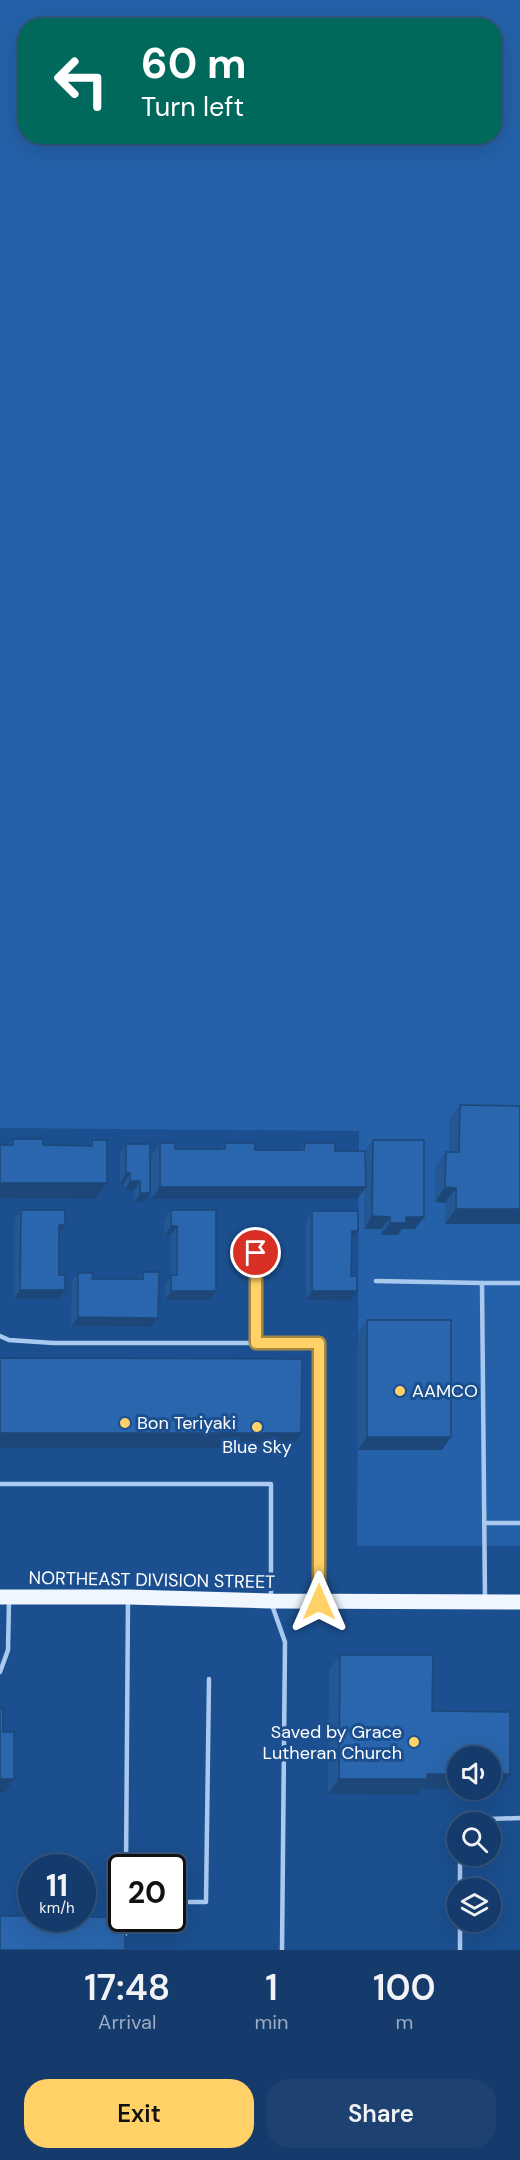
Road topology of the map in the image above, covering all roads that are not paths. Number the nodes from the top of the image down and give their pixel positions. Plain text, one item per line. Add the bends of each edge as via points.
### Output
1 (256, 1230) dead end
2 (376, 1281) dead end
3 (482, 1283) junction
4 (520, 1283) edge
5 (0, 1336) edge
6 (256, 1343) junction
7 (0, 1484) edge
8 (485, 1523) junction
9 (520, 1523) edge
10 (4, 1597) edge
11 (128, 1597) junction
12 (270, 1601) junction
13 (319, 1602) junction
14 (485, 1602) junction
15 (520, 1602) edge
16 (0, 1672) edge
17 (209, 1679) dead end
18 (520, 1818) edge
19 (501, 1819) edge
20 (126, 1854) edge
21 (186, 1902) edge
22 (124, 1932) edge
23 (460, 1932) edge
24 (124, 1940) edge
25 (282, 1950) edge
26 (460, 1950) edge

1 - 6 lane
2 - 3 lane
3 - 4 lane
3 - 8 lane
5 - 6 lane via 53,1343
6 - 13 lane via 319,1343
7 - 12 lane via 271,1484
8 - 9 lane
8 - 14 lane
10 - 11 main road, NORTHEAST DIVISION STREET
10 - 16 lane via 9,1650
11 - 12 main road, NORTHEAST DIVISION STREET
11 - 20 lane
12 - 13 main road, NORTHEAST DIVISION STREET
12 - 25 lane via 285,1642
13 - 14 main road, NORTHEAST DIVISION STREET
14 - 15 main road, NORTHEAST DIVISION STREET
17 - 21 lane via 206,1902
18 - 19 lane
22 - 24 lane
23 - 26 lane

